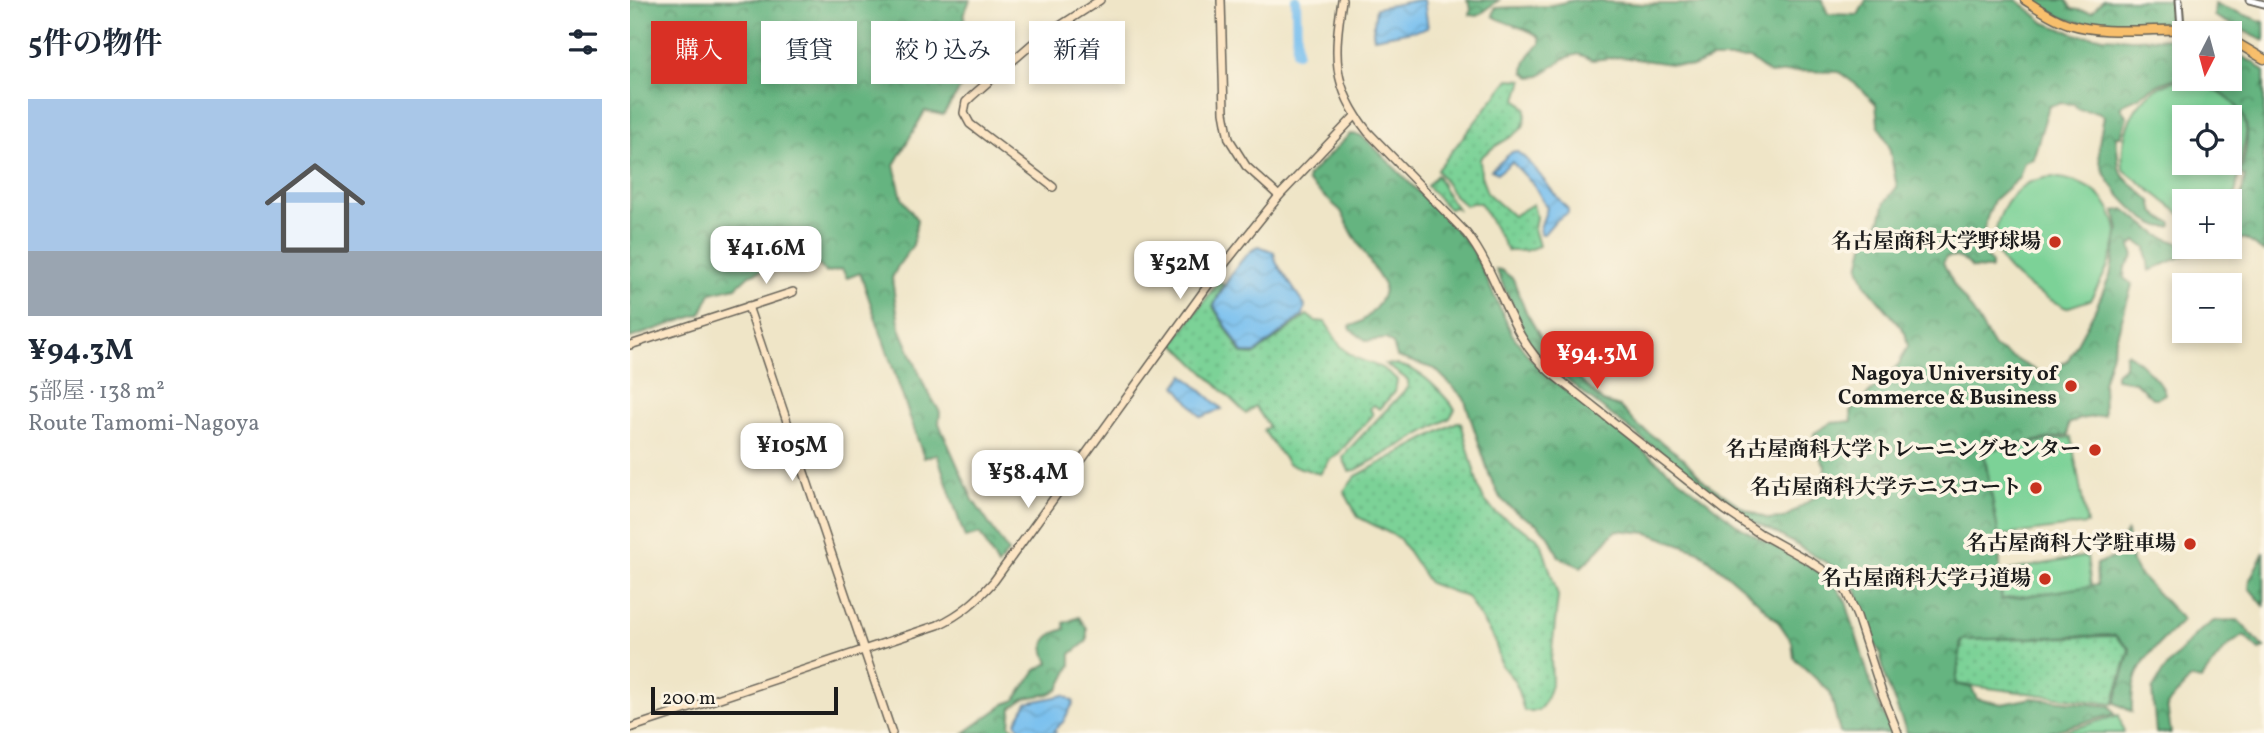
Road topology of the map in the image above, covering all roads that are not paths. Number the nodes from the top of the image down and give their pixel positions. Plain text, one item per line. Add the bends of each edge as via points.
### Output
1 (1100, 0) edge
2 (1221, 0) edge
3 (1342, 0) edge
4 (2025, 0) edge
5 (2179, 0) edge
6 (2249, 0) edge
7 (2264, 4) edge
8 (2180, 21) edge
9 (2172, 29) edge
10 (2242, 46) edge
11 (2264, 59) edge
12 (1355, 116) junction
13 (1053, 187) dead end
14 (1279, 196) junction
15 (793, 292) dead end
16 (748, 306) junction
17 (630, 345) edge
18 (864, 651) junction
19 (630, 728) edge
20 (892, 733) edge
21 (1898, 733) edge

1 - 13 street via 1032,44 964,108 970,124
2 - 14 street via 1229,139 1246,166
3 - 12 street via 1337,69
4 - 9 main road via 2052,17 2096,30
5 - 8 street
6 - 7 street
10 - 11 main road
12 - 14 street
12 - 21 street via 1468,234 1518,333 1542,365 1725,510 1838,580 1857,616
14 - 18 street via 977,600 938,625
15 - 16 street
16 - 17 street
16 - 18 street
18 - 19 street
18 - 20 street

